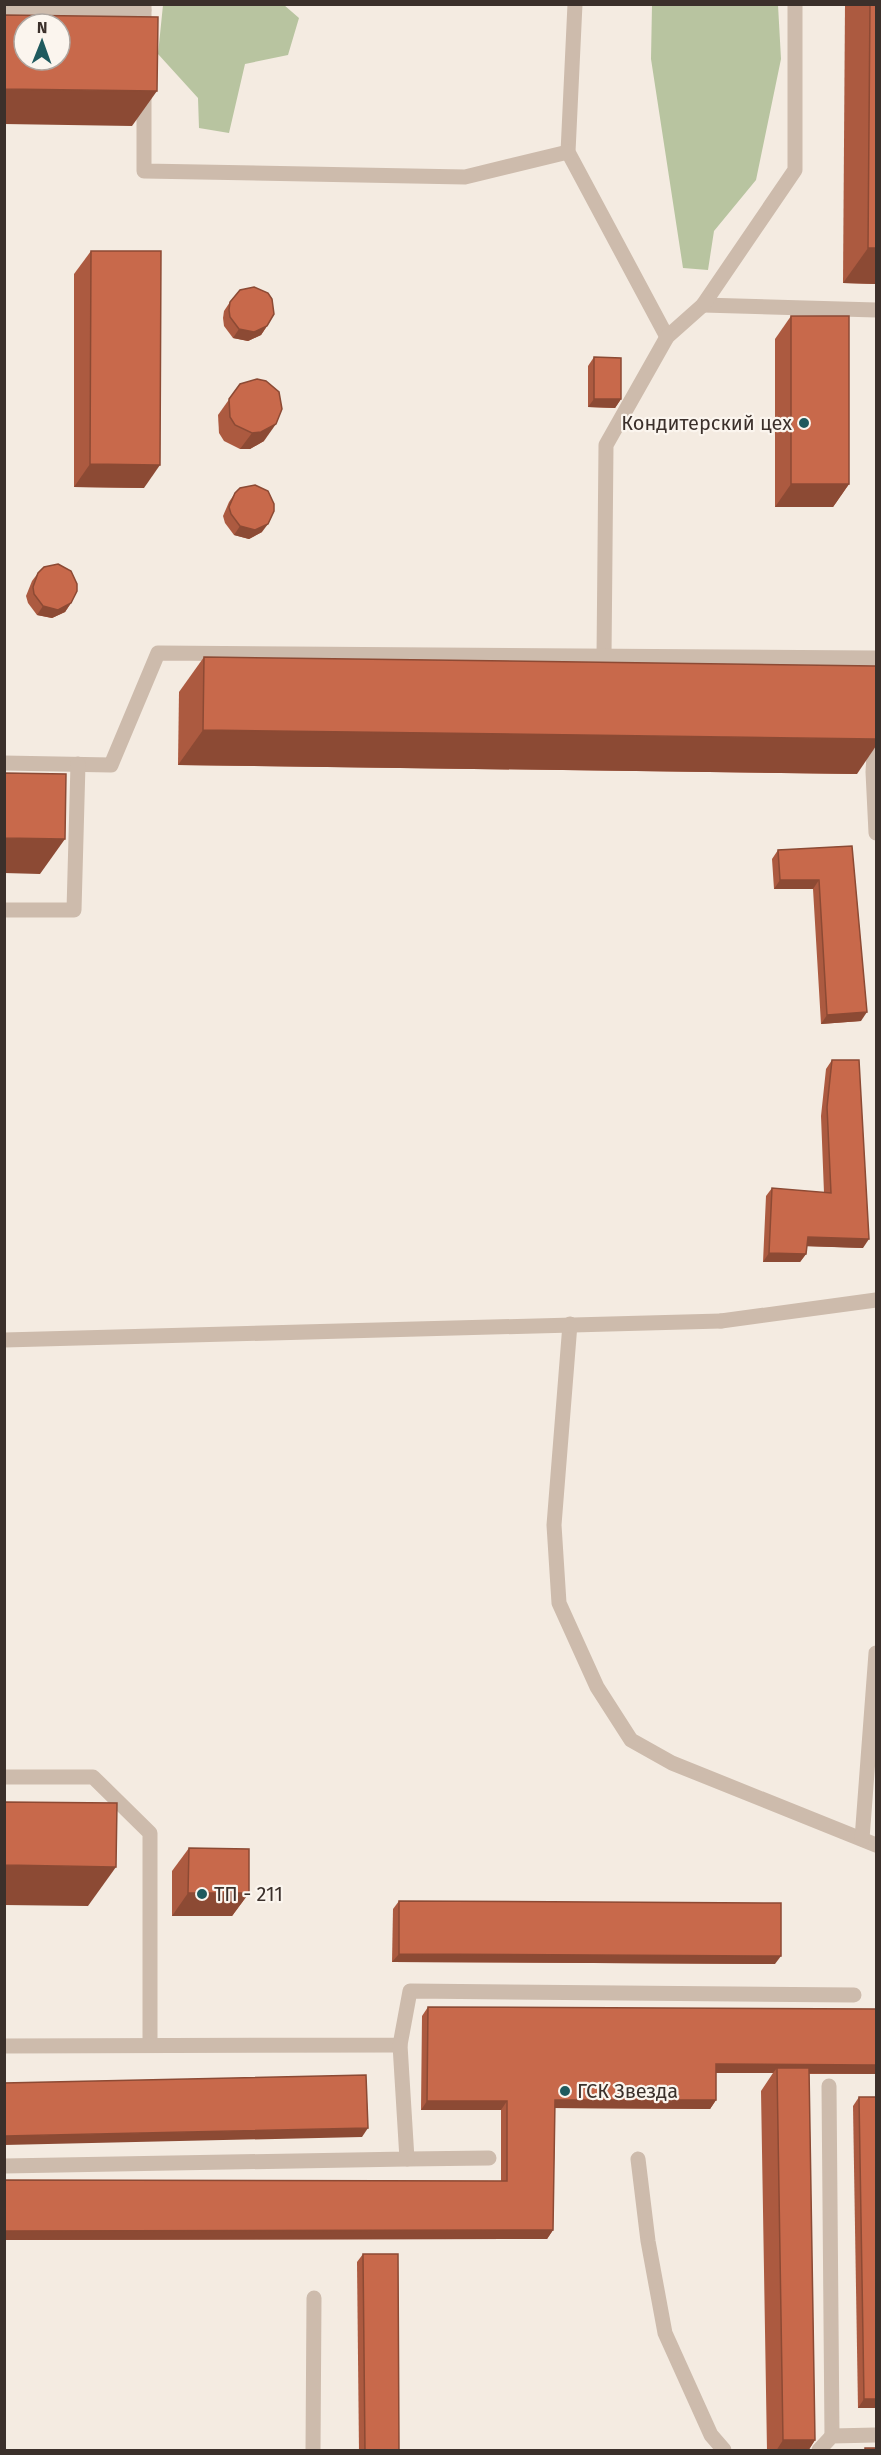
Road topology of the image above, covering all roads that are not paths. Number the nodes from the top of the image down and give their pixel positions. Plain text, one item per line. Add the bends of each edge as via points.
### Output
1 (575, 4) edge
2 (795, 4) edge
3 (144, 7) edge
4 (4, 8) edge
5 (144, 56) edge
6 (144, 79) edge
7 (568, 152) junction
8 (703, 304) junction
9 (876, 309) edge
10 (667, 337) junction
11 (604, 657) junction
12 (876, 658) edge
13 (876, 722) edge
14 (4, 764) edge
15 (78, 765) junction
16 (876, 832) edge
17 (4, 910) edge
18 (876, 1300) edge
19 (570, 1324) junction
20 (4, 1340) edge
21 (876, 1653) edge
22 (4, 1777) edge
23 (862, 1839) junction
24 (876, 1845) edge
25 (854, 1995) dead end
26 (150, 2045) junction
27 (400, 2045) junction
28 (4, 2046) edge
29 (829, 2086) dead end
30 (489, 2158) dead end
31 (407, 2159) junction
32 (638, 2159) dead end
33 (4, 2166) edge
34 (314, 2298) dead end
35 (876, 2435) edge
36 (832, 2436) junction
37 (313, 2451) edge
38 (724, 2451) edge
39 (819, 2451) edge

1 - 7 street
2 - 8 street via 795,170
3 - 4 street
3 - 5 street
6 - 7 street via 144,171 465,177
7 - 10 street
8 - 9 street
8 - 10 street
10 - 11 street via 606,445
11 - 12 street
11 - 15 street via 158,653 111,765
13 - 16 street
14 - 15 street
15 - 17 street via 74,910
18 - 19 street via 721,1321
19 - 20 street
19 - 23 street via 554,1525 559,1603 597,1687 631,1740 672,1763
21 - 23 street
22 - 26 street via 93,1777 150,1833
23 - 24 street
25 - 27 street via 410,1991
26 - 27 street
26 - 28 street
27 - 31 street
29 - 36 street
30 - 31 street
31 - 33 street
32 - 38 street via 648,2241 666,2333 711,2435
34 - 37 street
35 - 36 street
36 - 39 street

